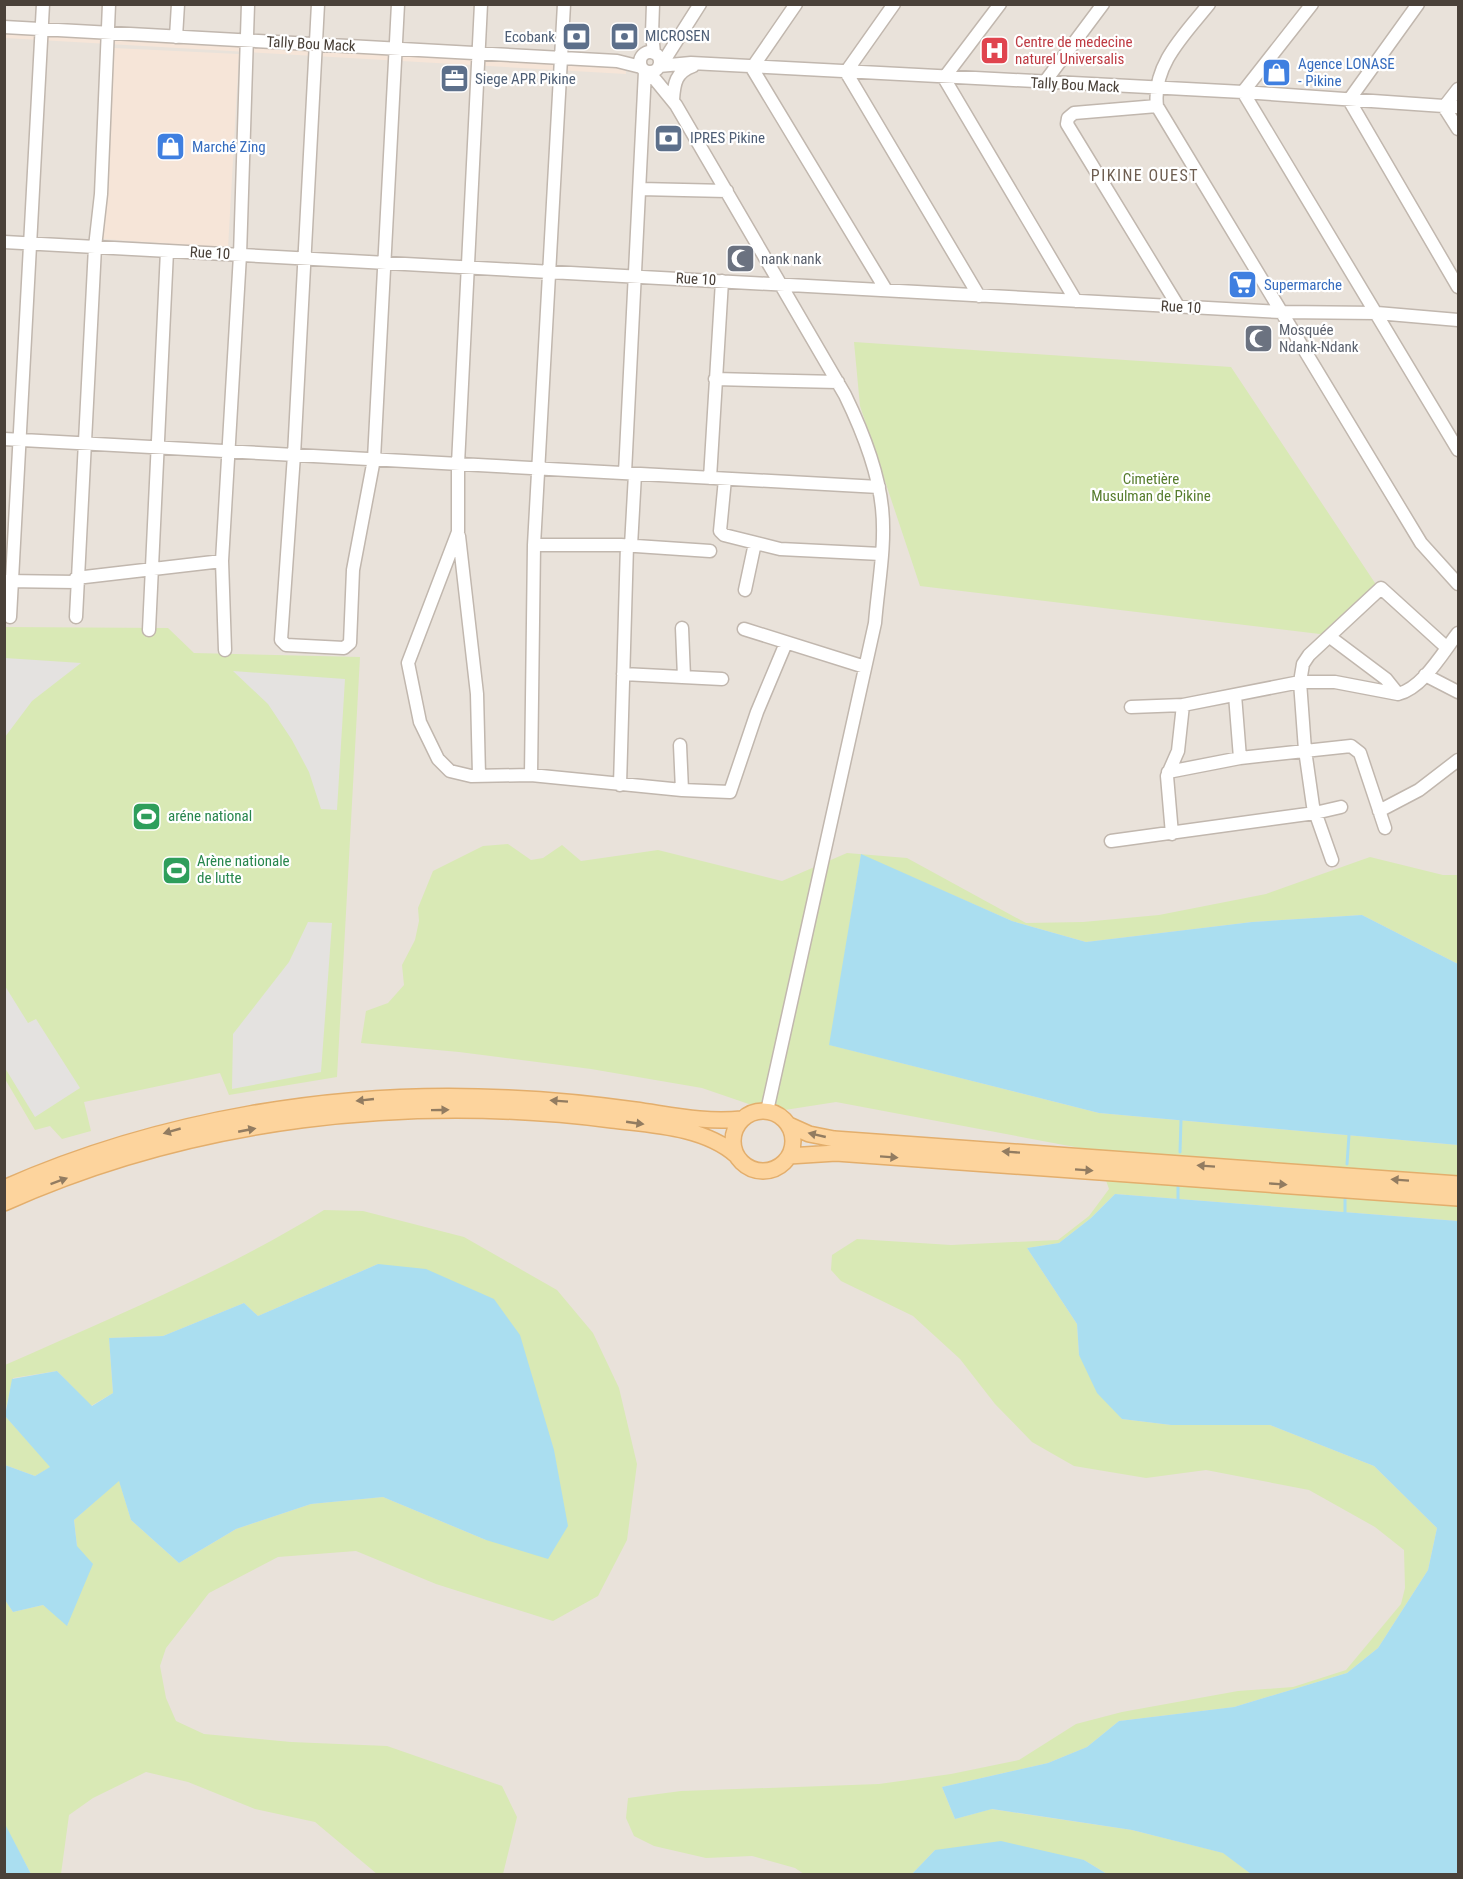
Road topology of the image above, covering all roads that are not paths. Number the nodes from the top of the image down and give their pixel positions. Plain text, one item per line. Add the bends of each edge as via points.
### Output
1 (43, 4) edge
2 (109, 4) edge
3 (178, 4) edge
4 (248, 4) edge
5 (318, 4) edge
6 (398, 4) edge
7 (481, 4) edge
8 (564, 4) edge
9 (653, 4) edge
10 (700, 4) edge
11 (796, 4) edge
12 (894, 4) edge
13 (1000, 4) edge
14 (1103, 4) edge
15 (1209, 4) edge
16 (1312, 4) edge
17 (1418, 4) edge
18 (4, 27) edge
19 (42, 29) junction
20 (107, 33) junction
21 (176, 36) junction
22 (246, 40) junction
23 (316, 44) junction
24 (396, 49) junction
25 (478, 54) junction
26 (561, 58) junction
27 (652, 62) junction
28 (695, 63) junction
29 (752, 68) junction
30 (846, 72) junction
31 (944, 78) junction
32 (1044, 83) junction
33 (1155, 89) junction
34 (1458, 89) edge
35 (1243, 92) junction
36 (671, 97) junction
37 (1348, 100) junction
38 (1157, 106) junction
39 (1444, 107) junction
40 (1458, 107) edge
41 (1458, 129) edge
42 (640, 189) junction
43 (727, 191) junction
44 (4, 242) edge
45 (30, 243) junction
46 (95, 247) junction
47 (166, 251) junction
48 (240, 255) junction
49 (305, 258) junction
50 (385, 262) junction
51 (468, 267) junction
52 (550, 272) junction
53 (635, 276) junction
54 (722, 281) junction
55 (782, 284) junction
56 (1458, 287) edge
57 (886, 290) junction
58 (979, 296) junction
59 (1076, 301) junction
60 (1178, 306) junction
61 (1281, 312) junction
62 (1377, 314) junction
63 (1458, 320) edge
64 (715, 379) junction
65 (838, 382) junction
66 (4, 438) edge
67 (20, 439) junction
68 (84, 443) junction
69 (158, 447) junction
70 (1458, 450) edge
71 (228, 451) junction
72 (294, 455) junction
73 (374, 459) junction
74 (458, 464) junction
75 (540, 468) junction
76 (630, 473) junction
77 (710, 478) junction
78 (725, 478) junction
79 (879, 487) junction
80 (458, 532) junction
81 (755, 543) junction
82 (534, 544) junction
83 (629, 545) junction
84 (711, 551) dead end
85 (881, 554) junction
86 (222, 561) junction
87 (151, 571) junction
88 (76, 580) junction
89 (8, 581) edge
90 (1458, 584) edge
91 (745, 590) dead end
92 (10, 617) dead end
93 (76, 617) dead end
94 (682, 628) dead end
95 (744, 629) dead end
96 (149, 630) dead end
97 (1458, 633) edge
98 (1330, 637) junction
99 (786, 643) junction
100 (1446, 647) junction
101 (225, 650) dead end
102 (865, 667) junction
103 (623, 674) junction
104 (1425, 675) junction
105 (684, 677) junction
106 (722, 679) dead end
107 (1300, 682) junction
108 (1458, 692) edge
109 (1235, 694) junction
110 (1398, 694) junction
111 (1183, 705) junction
112 (1131, 707) dead end
113 (680, 744) dead end
114 (1305, 750) junction
115 (1240, 758) junction
116 (1458, 760) edge
117 (1168, 772) junction
118 (479, 775) junction
119 (531, 775) junction
120 (620, 785) junction
121 (682, 790) junction
122 (1341, 807) dead end
123 (1379, 811) junction
124 (1315, 813) junction
125 (1384, 828) dead end
126 (1172, 834) junction
127 (1111, 842) dead end
128 (1332, 860) dead end
129 (767, 1111) junction
130 (742, 1119) junction
131 (789, 1125) junction
132 (736, 1155) junction
133 (789, 1156) junction
134 (1458, 1184) edge
135 (4, 1188) edge
136 (1458, 1197) edge
137 (4, 1203) edge

1 - 19 street
2 - 20 street
3 - 21 street
4 - 22 street
5 - 23 street
6 - 24 street
7 - 25 street
8 - 26 street
9 - 27 street
10 - 27 street
11 - 29 street
12 - 30 street
13 - 31 street
14 - 32 street
15 - 33 street via 1167,58
16 - 35 street
17 - 37 street
18 - 19 street, Tally Bou Mack
19 - 20 street, Tally Bou Mack
19 - 45 street
20 - 21 street, Tally Bou Mack
20 - 46 street via 101,194
21 - 22 street, Tally Bou Mack
22 - 23 street, Tally Bou Mack
22 - 48 street
23 - 24 street, Tally Bou Mack
23 - 49 street
24 - 25 street, Tally Bou Mack
24 - 50 street
25 - 26 street, Tally Bou Mack
25 - 51 street
26 - 27 street, Tally Bou Mack
26 - 52 street
27 - 28 street, Tally Bou Mack
27 - 36 street
27 - 42 street
28 - 29 street, Tally Bou Mack
28 - 36 street via 680,73
29 - 30 street, Tally Bou Mack
29 - 57 street
30 - 31 street, Tally Bou Mack
30 - 58 street
31 - 32 street, Tally Bou Mack
31 - 59 street
32 - 33 street, Tally Bou Mack
33 - 35 street, Tally Bou Mack
33 - 38 street
34 - 39 street
35 - 37 street, Tally Bou Mack
35 - 62 street
36 - 43 street
37 - 39 street, Tally Bou Mack
37 - 56 street
38 - 60 street via 1074,113 1067,124
38 - 61 street
39 - 40 street, Tally Bou Mack
39 - 41 street
42 - 43 street
42 - 53 street
43 - 55 street
44 - 45 street, Rue 10
45 - 46 street, Rue 10
45 - 67 street
46 - 47 street, Rue 10
46 - 68 street
47 - 48 street, Rue 10
47 - 69 street
48 - 49 street, Rue 10
48 - 71 street
49 - 50 street, Rue 10
49 - 72 street
50 - 51 street, Rue 10
50 - 73 street
51 - 52 street, Rue 10
51 - 74 street
52 - 53 street, Rue 10
52 - 75 street
53 - 54 street, Rue 10
53 - 76 street
54 - 55 street, Rue 10
54 - 64 street
55 - 57 street, Rue 10
55 - 65 street
57 - 58 street, Rue 10
58 - 59 street, Rue 10
59 - 60 street, Rue 10
60 - 61 street, Rue 10
61 - 62 street, Rue 10
61 - 90 street via 1421,543
62 - 63 street, Rue 10
62 - 70 street
64 - 65 street
64 - 77 street
65 - 79 street via 865,439
66 - 67 street
67 - 68 street
67 - 89 street
68 - 69 street
68 - 88 street
69 - 71 street
69 - 87 street
71 - 72 street
71 - 86 street
72 - 73 street
72 - 73 street via 281,640 286,645 344,648 350,644 353,570
73 - 74 street
74 - 75 street
74 - 80 street
75 - 76 street
75 - 82 street
76 - 77 street
76 - 83 street
77 - 78 street
78 - 79 street
78 - 81 street via 721,533
79 - 85 street
80 - 118 street via 477,694
80 - 118 street via 408,663 420,722 438,759 450,771
81 - 85 street via 780,549
81 - 91 street
82 - 83 street
82 - 119 street
83 - 84 street
83 - 103 street
85 - 102 street via 875,623
86 - 87 street
86 - 101 street
87 - 88 street
87 - 96 street
88 - 89 street
88 - 93 street
89 - 92 street
94 - 105 street
95 - 99 street
97 - 100 street
98 - 100 street via 1381,588
98 - 107 street via 1303,664
98 - 110 street via 1386,679
99 - 102 street
99 - 121 street via 757,712 733,788 724,794
100 - 104 street
102 - 129 street
103 - 105 street
103 - 120 street
104 - 108 street
104 - 110 street
105 - 106 street
107 - 109 street
107 - 110 street via 1335,682
107 - 114 street
109 - 111 street
109 - 115 street
111 - 112 street
111 - 117 street via 1178,751
113 - 121 street
114 - 115 street
114 - 123 street via 1355,747
114 - 124 street
115 - 117 street
116 - 123 street via 1419,790
117 - 126 street
118 - 119 street
119 - 120 street
120 - 121 street
122 - 124 street
123 - 125 street
124 - 126 street
124 - 128 street
126 - 127 street
129 - 130 main road
129 - 131 main road
130 - 132 main road via 733,1136
130 -> 135 main road via 715,1122 587,1103 509,1098 386,1098 305,1106 187,1127 88,1156
131 - 133 main road
134 -> 131 main road via 834,1139
132 - 133 main road via 747,1166 763,1171 778,1167
137 -> 132 main road via 93,1169 192,1141 306,1118 405,1111 530,1112 639,1123 711,1137
133 -> 136 main road via 826,1152

